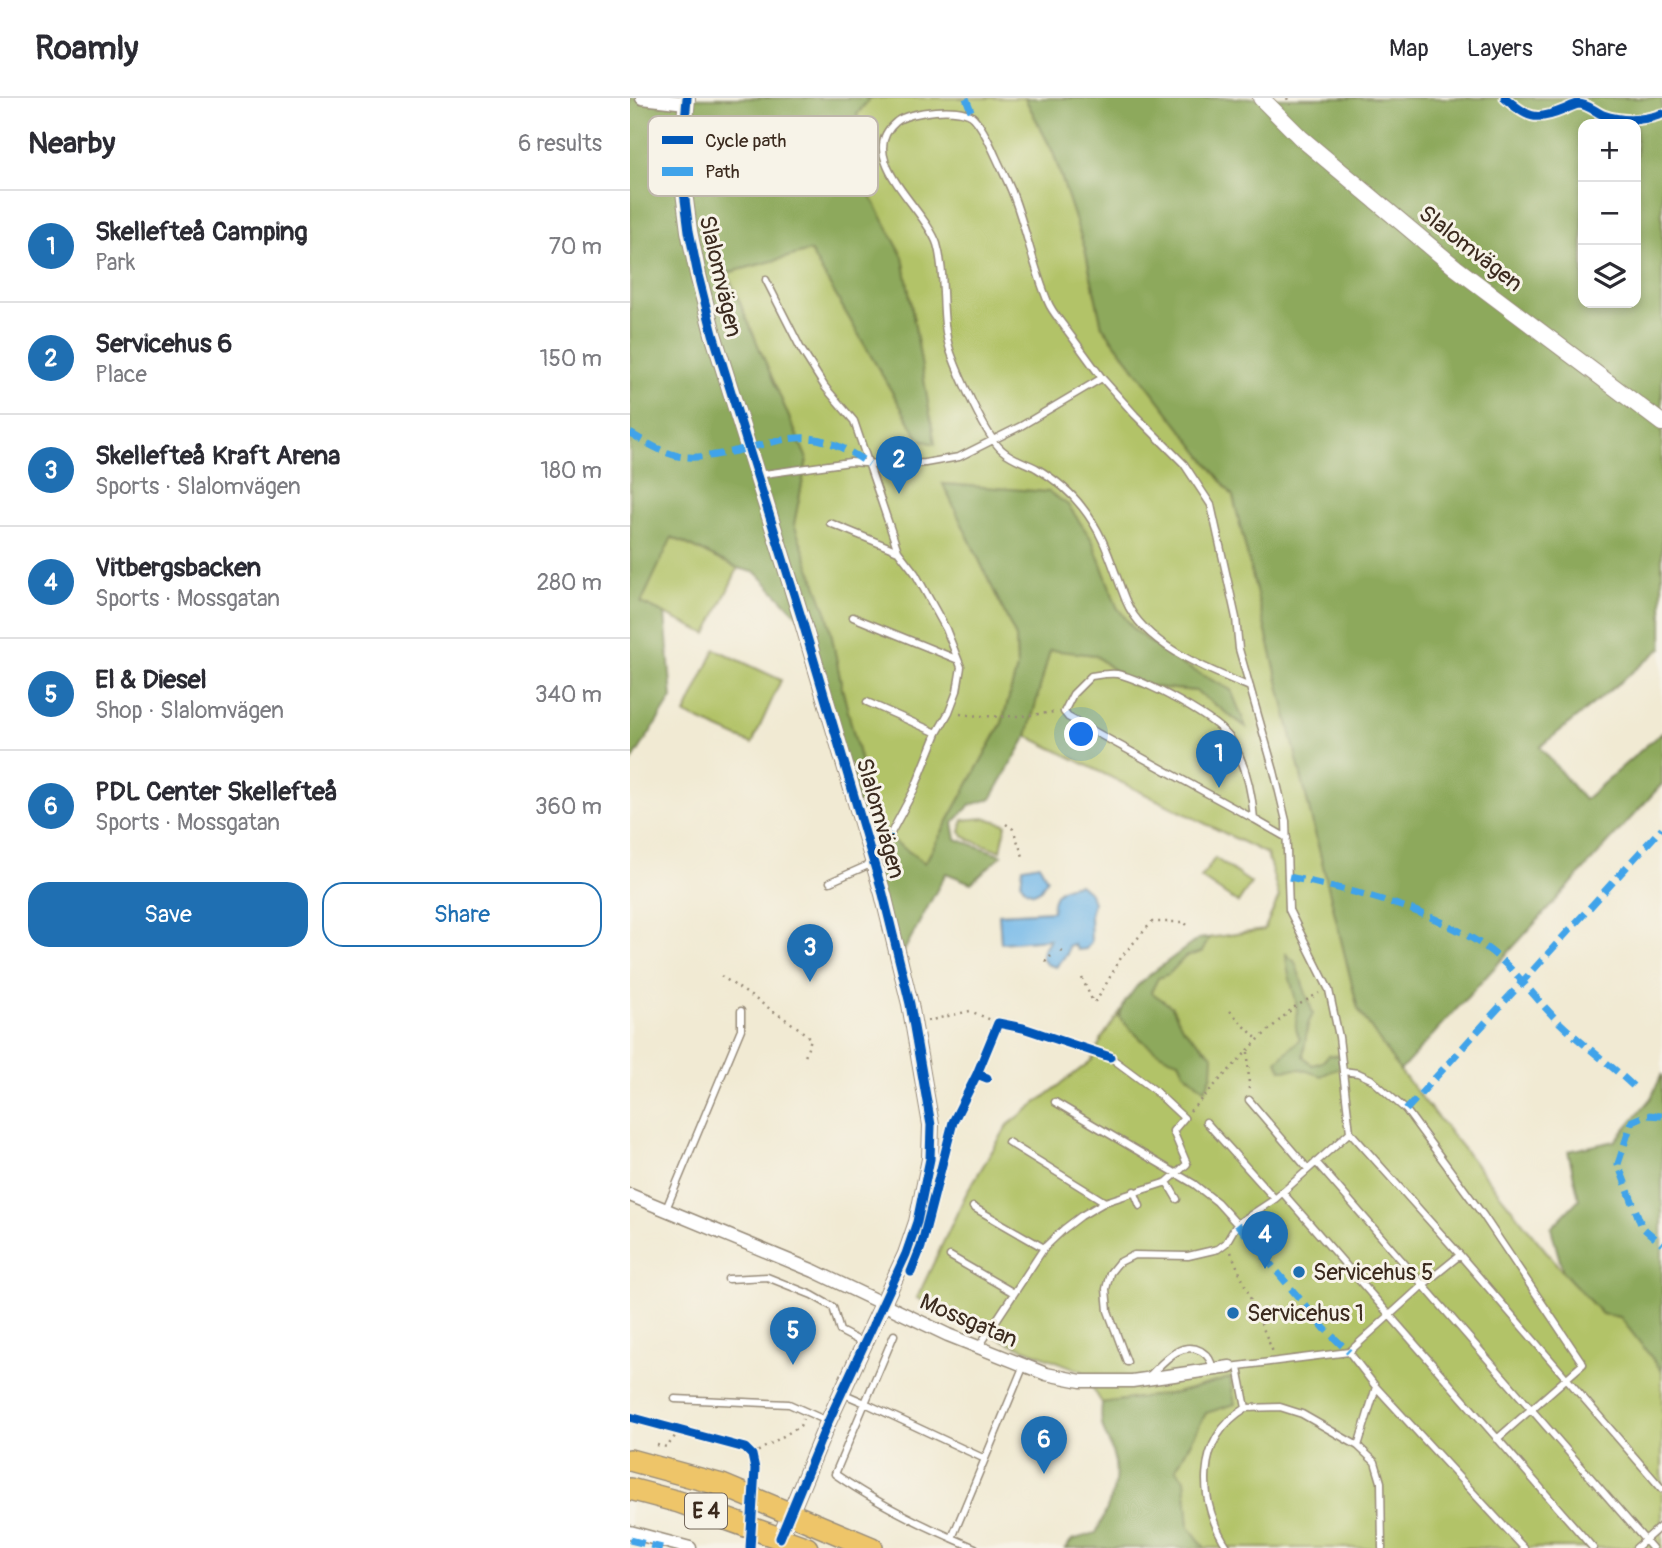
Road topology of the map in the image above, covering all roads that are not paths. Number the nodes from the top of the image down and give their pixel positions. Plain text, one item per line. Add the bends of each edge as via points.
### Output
1 (642, 98) edge
2 (1261, 98) edge
3 (687, 100) edge
4 (685, 196) edge
5 (765, 280) dead end
6 (1102, 378) junction
7 (1662, 423) edge
8 (993, 442) junction
9 (869, 464) junction
10 (757, 475) junction
11 (830, 523) dead end
12 (898, 551) junction
13 (853, 617) dead end
14 (956, 659) junction
15 (1250, 687) junction
16 (867, 702) dead end
17 (937, 733) junction
18 (1254, 819) junction
19 (891, 833) dead end
20 (1287, 838) junction
21 (874, 862) junction
22 (830, 882) dead end
23 (741, 1011) dead end
24 (1110, 1057) dead end
25 (1343, 1071) junction
26 (1249, 1100) road end
27 (1055, 1102) dead end
28 (1206, 1122) dead end
29 (1350, 1132) junction
30 (1008, 1142) dead end
31 (1316, 1162) junction
32 (1308, 1169) junction
33 (1176, 1175) junction
34 (1167, 1182) junction
35 (1134, 1191) junction
36 (1282, 1192) junction
37 (630, 1195) edge
38 (1177, 1199) dead end
39 (1275, 1199) junction
40 (1105, 1202) junction
41 (1140, 1206) dead end
42 (973, 1207) dead end
43 (666, 1209) junction
44 (1237, 1224) junction
45 (1044, 1248) junction
46 (1460, 1255) junction
47 (950, 1256) dead end
48 (728, 1279) dead end
49 (1423, 1285) junction
50 (1014, 1293) junction
51 (883, 1305) junction
52 (1390, 1317) junction
53 (894, 1335) dead end
54 (864, 1343) junction
55 (978, 1348) junction
56 (1349, 1352) junction
57 (1127, 1362) dead end
58 (1024, 1365) junction
59 (1234, 1367) junction
60 (1213, 1369) junction
61 (1145, 1379) junction
62 (1565, 1379) junction
63 (1376, 1387) junction
64 (841, 1393) junction
65 (675, 1399) dead end
66 (865, 1403) junction
67 (1245, 1408) junction
68 (1531, 1409) junction
69 (828, 1422) junction
70 (1496, 1439) junction
71 (1358, 1446) junction
72 (985, 1459) junction
73 (630, 1460) edge
74 (630, 1489) edge
75 (1662, 1489) edge
76 (790, 1512) junction
77 (1662, 1525) edge
78 (630, 1532) edge
79 (780, 1538) junction
80 (952, 1538) junction
81 (1645, 1540) junction
82 (690, 1548) edge
83 (807, 1548) edge
84 (872, 1548) edge
85 (975, 1548) edge
86 (1228, 1548) edge
87 (1382, 1548) edge
88 (1524, 1548) edge
89 (1592, 1548) edge
90 (1636, 1548) edge
91 (1652, 1548) edge

1 - 3 street
2 - 7 street, Slalomvägen via 1301,138 1456,268
4 - 10 street, Slalomvägen via 713,334
5 - 9 lane via 801,349 854,421
6 - 8 lane
6 - 8 lane via 1049,305 1012,192 973,116 950,111 899,119 888,129 881,152 937,245 951,353
6 - 15 lane via 1184,464 1211,505
8 - 9 lane via 959,457
8 - 15 lane via 1062,485 1081,506 1102,536 1137,621 1183,656
9 - 10 lane via 850,462
9 - 12 lane
10 - 21 street, Slalomvägen
11 - 12 lane
12 - 14 lane via 946,629
13 - 14 lane
14 - 17 lane via 961,667 957,691
15 - 20 lane via 1282,802
16 - 17 lane
17 - 19 lane
18 - 18 lane via 1245,768 1231,739 1192,707 1119,674 1086,679 1073,695 1064,712 1068,717
18 - 20 lane
20 - 25 lane via 1289,910 1329,990
21 - 22 lane
21 - 51 street, Slalomvägen via 914,1024 931,1125 930,1158 917,1222
23 - 43 lane via 741,1029
24 - 33 lane via 1184,1118 1173,1131 1187,1164
25 - 29 lane
25 - 62 lane via 1371,1079 1406,1110 1483,1215 1583,1364
26 - 32 lane
27 - 33 lane
28 - 39 lane
29 - 31 lane
29 - 46 lane
30 - 40 lane
31 - 32 lane
31 - 49 lane
32 - 36 lane
33 - 34 lane
33 - 44 lane via 1217,1202
34 - 35 lane
34 - 38 lane
35 - 40 lane
35 - 41 lane
36 - 39 lane
36 - 52 lane
37 - 43 street, Mossgatan
39 - 44 lane
40 - 45 lane
42 - 45 lane
43 - 51 street, Mossgatan
44 - 57 lane via 1218,1250 1188,1256 1134,1255 1110,1273 1108,1311
45 - 50 lane
46 - 49 lane
46 - 62 lane
47 - 50 lane
48 - 54 lane via 767,1277 812,1294 833,1307 840,1331
49 - 52 lane
49 - 68 lane
50 - 55 lane
51 - 54 street, Slalomvägen
51 - 55 street, Mossgatan
52 - 56 lane
52 - 70 lane
53 - 66 lane
54 - 64 street, Slalomvägen
55 - 58 street, Mossgatan
56 - 59 lane
56 - 63 lane
58 - 61 street, Mossgatan via 1081,1381
58 - 72 lane
59 - 60 street, Mossgatan
59 - 67 lane
60 - 61 street, Mossgatan
60 - 61 lane via 1206,1354 1184,1348
62 - 68 lane
62 - 75 lane
63 - 71 lane
63 - 88 lane
64 - 66 lane
64 - 69 street, Slalomvägen
65 - 69 lane via 789,1404
66 - 72 lane
66 - 80 lane via 835,1474
67 - 71 lane via 1280,1407
67 - 86 lane via 1220,1431 1205,1468 1208,1507
68 - 70 lane
68 - 81 lane
69 - 76 street, Slalomvägen
70 - 89 lane
71 - 87 lane via 1375,1462 1381,1482
72 - 80 lane
73 - 76 highway, E 4 via 710,1481
74 - 79 highway, E 4
76 - 79 street, Slalomvägen
76 - 84 highway, E 4
77 - 81 lane
78 - 82 street
79 - 83 highway, E 4
80 - 85 lane
81 - 90 lane
81 - 91 lane

